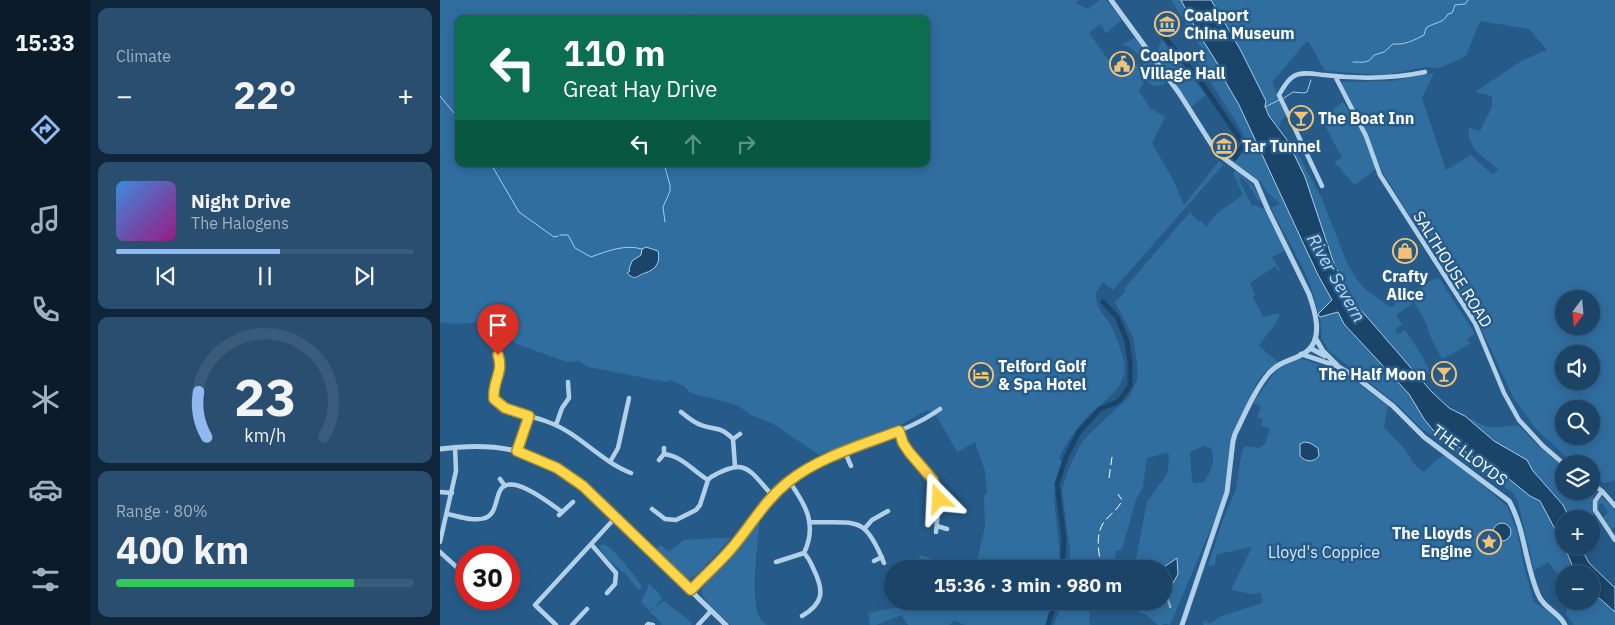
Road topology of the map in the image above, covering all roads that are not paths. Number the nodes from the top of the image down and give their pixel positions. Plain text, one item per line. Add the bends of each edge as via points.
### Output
1 (1111, 0) edge
2 (1425, 72) dead end
3 (1335, 76) junction
4 (1322, 186) dead end
5 (1316, 339) junction
6 (1310, 348) junction
7 (1300, 354) junction
8 (498, 355) dead end
9 (1330, 359) junction
10 (1342, 369) junction
11 (568, 382) dead end
12 (629, 398) dead end
13 (494, 399) junction
14 (488, 402) dead end
15 (940, 408) dead end
16 (689, 410) dead end
17 (681, 412) dead end
18 (529, 416) junction
19 (686, 416) junction
20 (556, 425) junction
21 (899, 431) junction
22 (740, 434) dead end
23 (733, 439) junction
24 (455, 447) junction
25 (664, 448) dead end
26 (440, 449) edge
27 (517, 451) junction
28 (844, 452) junction
29 (664, 454) junction
30 (1555, 456) edge
31 (659, 460) dead end
32 (610, 462) junction
33 (735, 466) junction
34 (851, 466) dead end
35 (631, 473) dead end
36 (500, 480) dead end
37 (708, 480) junction
38 (789, 481) junction
39 (505, 486) junction
40 (1602, 491) joint
41 (440, 492) edge
42 (452, 493) junction
43 (772, 496) junction
44 (572, 502) dead end
45 (1615, 506) edge
46 (652, 509) dead end
47 (888, 512) dead end
48 (447, 514) junction
49 (616, 518) junction
50 (809, 522) junction
51 (936, 526) junction
52 (865, 528) junction
53 (947, 528) dead end
54 (936, 532) dead end
55 (1615, 540) edge
56 (440, 542) edge
57 (591, 544) junction
58 (440, 552) edge
59 (804, 553) junction
60 (882, 557) junction
61 (874, 561) dead end
62 (884, 563) dead end
63 (455, 566) edge
64 (783, 567) dead end
65 (691, 590) junction
66 (607, 593) dead end
67 (586, 609) dead end
68 (710, 611) junction
69 (807, 613) junction
70 (802, 616) dead end
71 (812, 619) dead end
72 (556, 625) edge
73 (572, 625) edge
74 (647, 625) edge
75 (653, 625) edge
76 (698, 625) edge
77 (726, 625) edge
78 (1182, 625) edge
79 (1565, 625) edge

1 - 5 street via 1217,153 1256,182 1304,280 1313,305
2 - 3 street via 1382,78
3 - 4 street via 1305,73 1294,76 1279,94
3 - 30 street, SALTHOUSE ROAD via 1366,136 1380,175 1475,323 1504,393 1519,420
5 - 6 street
5 - 9 street
6 - 7 street
6 - 9 street
7 - 10 street, THE LLOYDS
7 - 78 street via 1278,365 1262,382 1235,434 1227,492
8 - 13 street via 501,371 495,382
9 - 10 street
10 - 79 street, THE LLOYDS via 1393,406 1424,437 1509,501 1539,597
11 - 20 street via 568,398
12 - 32 street via 618,448
13 - 14 street
13 - 18 street via 505,408
15 - 21 street
16 - 19 street
17 - 19 street
18 - 20 street
18 - 27 street
19 - 23 street via 700,425 718,428
20 - 32 street
21 - 28 street
21 - 51 street via 909,452 933,480 939,499
22 - 23 street
23 - 33 street
24 - 26 street
24 - 27 street via 494,447
24 - 42 street via 456,471
25 - 29 street
27 - 49 street via 567,474
28 - 34 street
28 - 38 street
29 - 31 street
29 - 37 street via 679,458
32 - 35 street
33 - 37 street
33 - 43 street via 748,469
36 - 39 street
37 - 46 street via 696,510 676,520 665,519
38 - 43 street
38 - 50 street via 807,508
39 - 44 street via 514,485 538,494 561,514
39 - 48 street via 493,512 486,518
40 - 45 street
40 - 55 street via 1595,501 1596,510
41 - 42 street
42 - 48 street
43 - 65 street via 732,549
47 - 52 street via 872,520
48 - 56 street
49 - 57 street
49 - 65 street
50 - 52 street via 850,522
50 - 59 street
51 - 53 street
51 - 54 street
52 - 60 street
57 - 66 street via 616,574 616,584
57 - 72 street via 535,605
58 - 63 street
59 - 64 street via 779,562
59 - 69 street via 811,561 822,589 819,599
60 - 61 street
60 - 62 street
65 - 68 street
67 - 73 street
68 - 76 street
68 - 77 street
69 - 70 street
69 - 71 street
74 - 75 street

